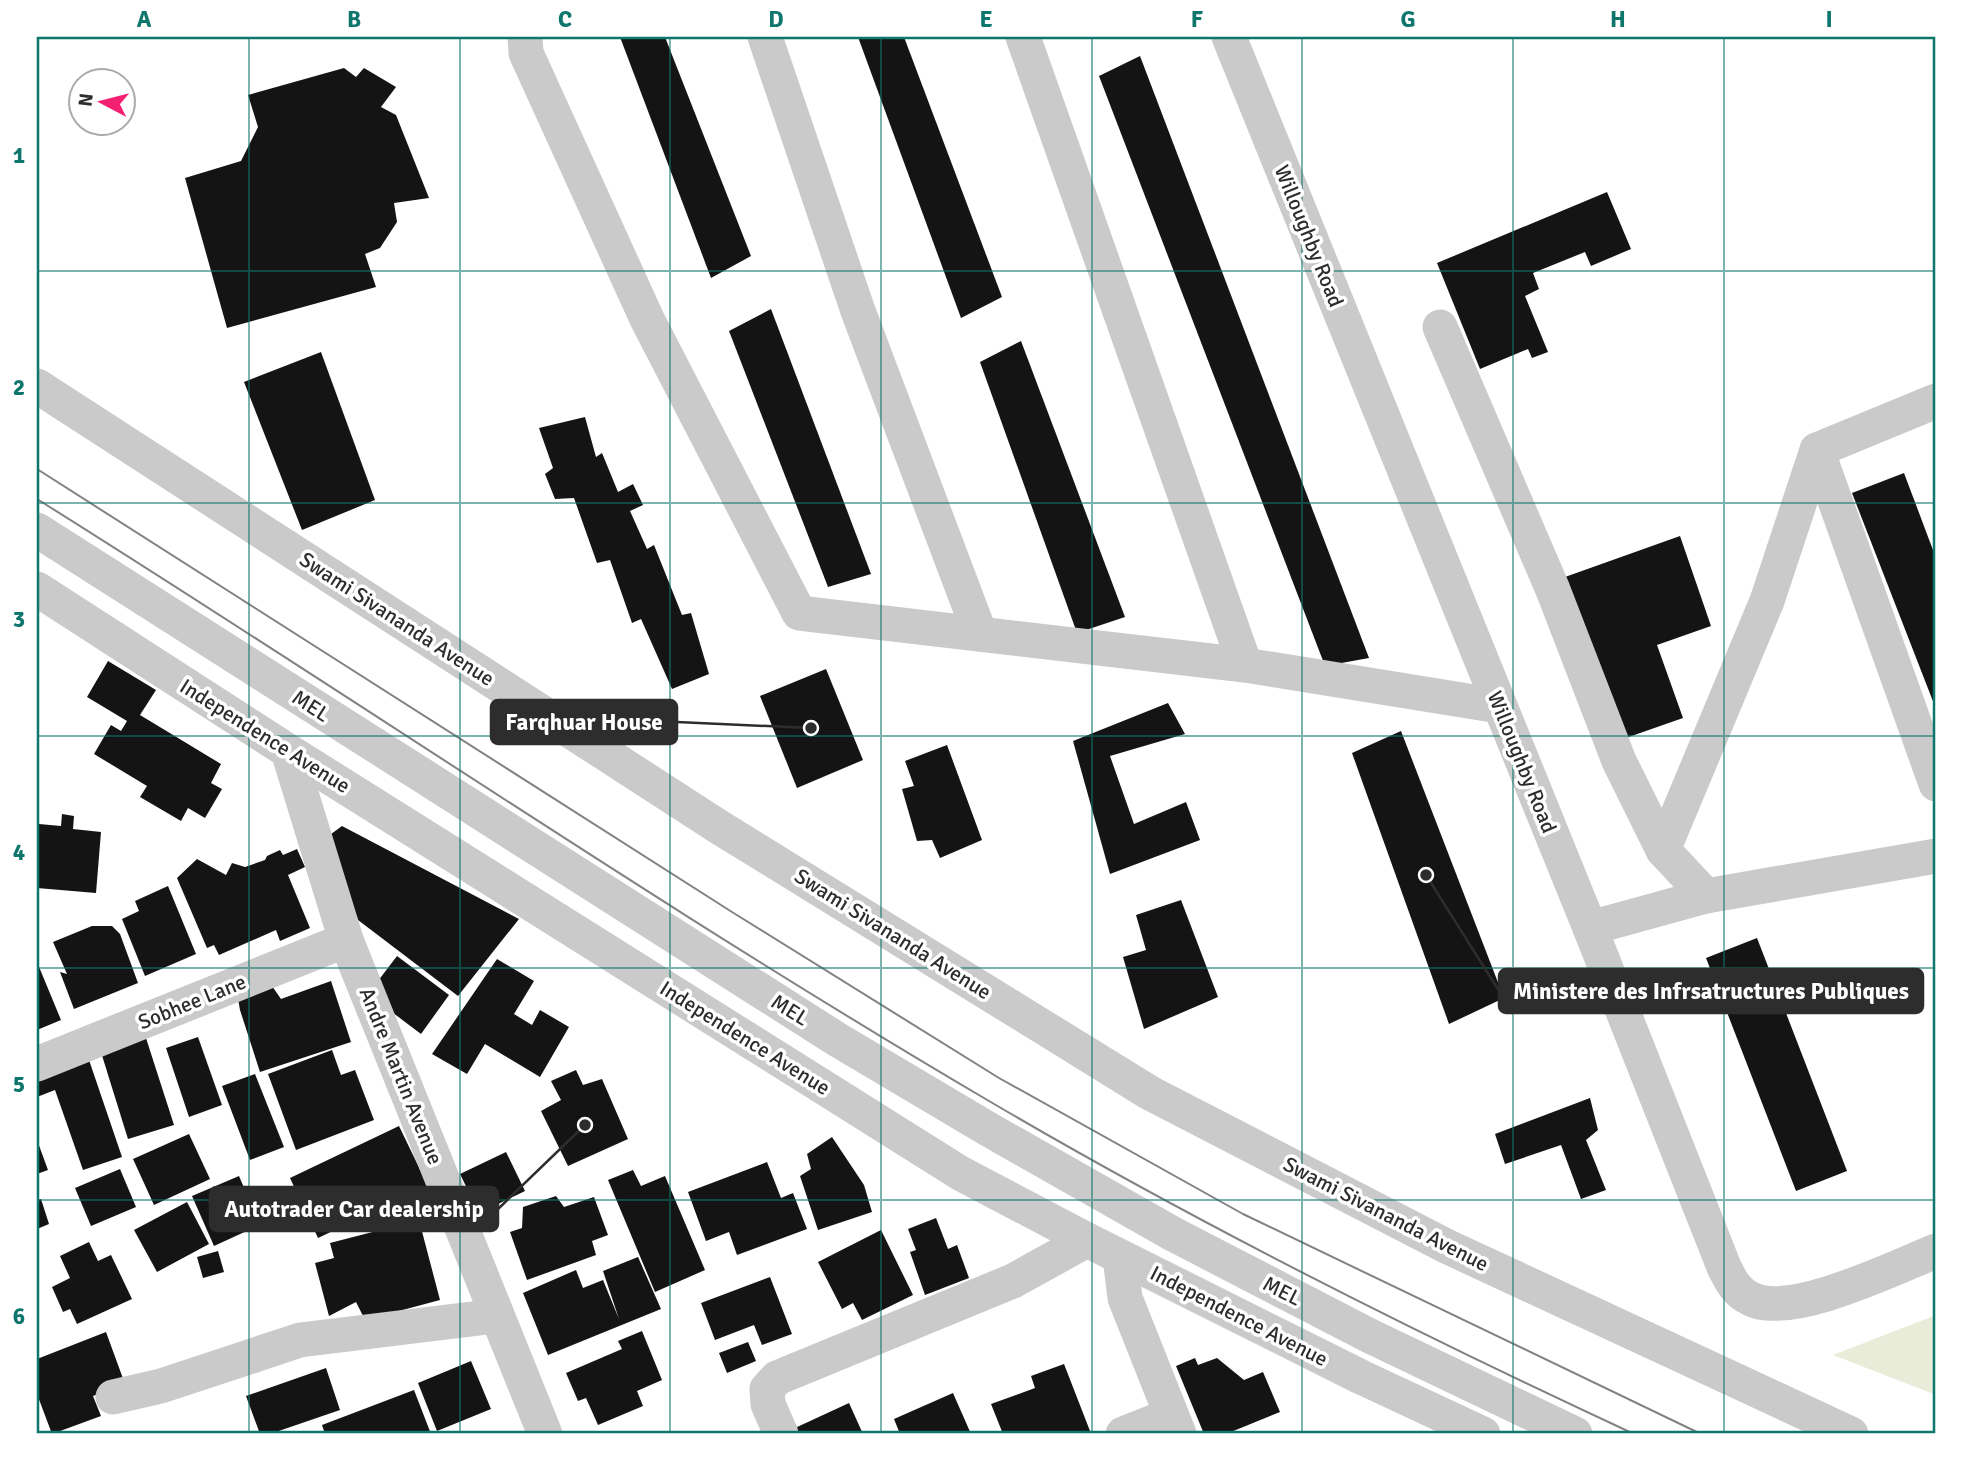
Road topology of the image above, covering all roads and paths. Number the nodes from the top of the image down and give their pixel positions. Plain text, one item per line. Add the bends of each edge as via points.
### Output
1 (525, 37) edge
2 (765, 37) edge
3 (1023, 37) edge
4 (1228, 37) edge
5 (1440, 327) dead end
6 (37, 386) edge
7 (1936, 401) edge
8 (1817, 450) junction
9 (37, 530) edge
10 (37, 589) edge
11 (980, 634) junction
12 (1245, 664) junction
13 (1500, 706) junction
14 (288, 751) junction
15 (1936, 784) edge
16 (1663, 850) junction
17 (1936, 856) edge
18 (1706, 895) junction
19 (1591, 928) junction
20 (346, 940) junction
21 (37, 1064) edge
22 (1087, 1240) junction
23 (1936, 1251) edge
24 (1120, 1257) junction
25 (496, 1316) junction
26 (113, 1397) dead end
27 (1175, 1425) edge
28 (545, 1434) edge
29 (781, 1434) edge
30 (1123, 1434) edge
31 (1483, 1434) edge
32 (1574, 1434) edge
33 (1851, 1434) edge

1 - 11 street via 526,53 647,319 799,613
2 - 11 street via 858,312
3 - 12 street
4 - 13 street, Willoughby Road
5 - 16 street via 1553,590 1619,761
6 - 33 street, Swami Sivananda Avenue via 719,827 1150,1093 1446,1246
7 - 8 street
8 - 15 street
8 - 16 street via 1767,601
9 - 32 street, MEL via 838,1041 1173,1234
10 - 14 street, Independence Avenue
11 - 12 street
12 - 13 street
13 - 19 street, Willoughby Road
14 - 20 street, Andre Martin Avenue
14 - 22 street, Independence Avenue via 960,1173
16 - 18 street
17 - 18 street
18 - 19 street
19 - 23 street, Willoughby Road via 1735,1288 1753,1300 1784,1304 1826,1295
20 - 21 street, Sobhee Lane
20 - 25 street, Andre Martin Avenue
22 - 24 street, Independence Avenue
22 - 29 street via 1013,1281 777,1378 767,1389 768,1404
24 - 27 street via 1125,1298
24 - 31 street, Independence Avenue
25 - 26 street via 300,1340
25 - 28 street, Andre Martin Avenue
27 - 30 street

